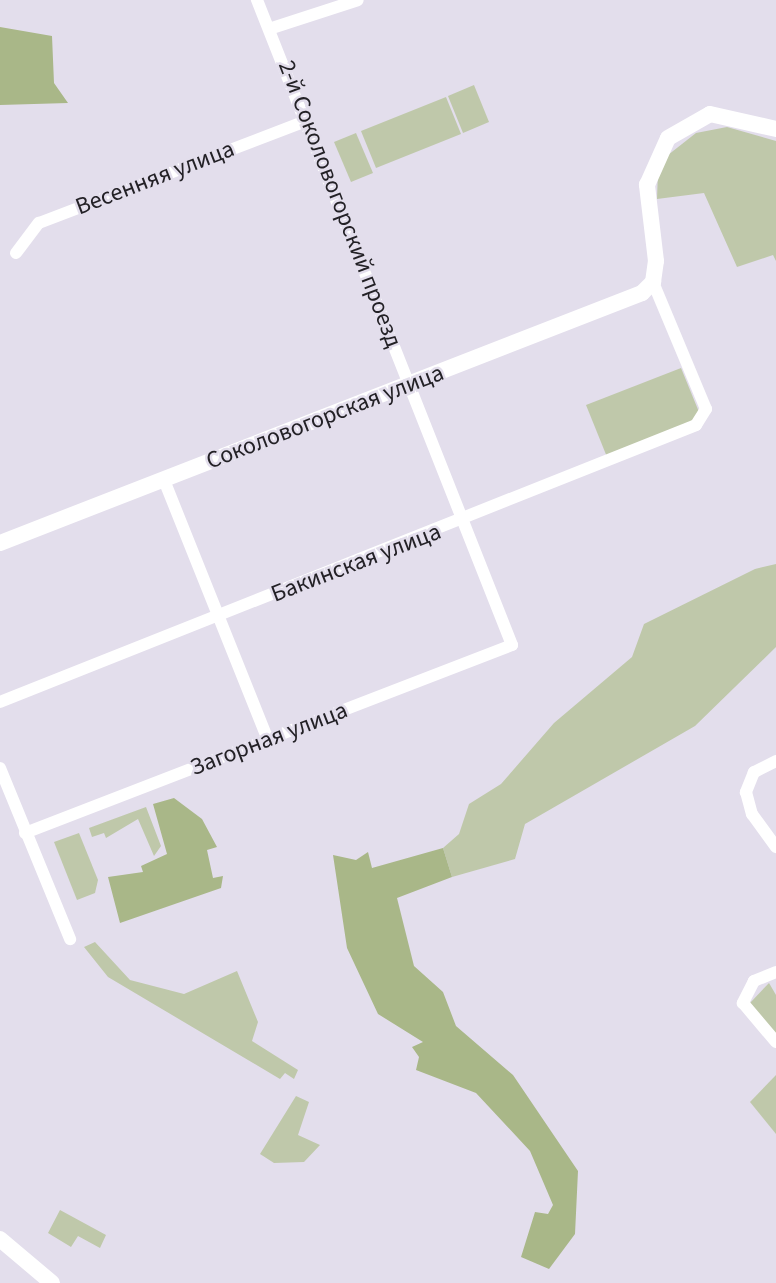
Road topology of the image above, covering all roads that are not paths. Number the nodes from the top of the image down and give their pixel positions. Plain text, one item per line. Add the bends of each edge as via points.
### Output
1 (257, 0) edge
2 (358, 0) edge
3 (272, 28) junction
4 (306, 121) junction
5 (776, 129) edge
6 (16, 253) dead end
7 (651, 285) junction
8 (410, 383) junction
9 (164, 480) junction
10 (464, 521) junction
11 (0, 543) edge
12 (218, 616) junction
13 (512, 645) joint
14 (0, 702) edge
15 (268, 740) junction
16 (776, 761) edge
17 (0, 768) edge
18 (25, 833) junction
19 (776, 847) edge
20 (70, 939) dead end
21 (776, 972) edge
22 (776, 1042) edge
23 (0, 1239) edge
24 (52, 1283) edge

1 - 3 street, 2-й Соколовогорский проезд
2 - 3 street
3 - 4 street, 2-й Соколовогорский проезд
4 - 6 street, Весенняя улица via 39,223
4 - 8 street, 2-й Соколовогорский проезд
5 - 7 main road via 710,114 668,138 647,186
7 - 8 main road, Соколовогорская улица
7 - 10 street, Бакинская улица via 706,414 696,425
8 - 9 main road, Соколовогорская улица
8 - 10 street, 2-й Соколовогорский проезд
9 - 11 main road, Соколовогорская улица
9 - 12 street
10 - 12 street, Бакинская улица
10 - 13 street, 2-й Соколовогорский проезд
12 - 14 street, Бакинская улица
12 - 15 street
13 - 15 street, Загорная улица
15 - 18 street, Загорная улица
16 - 19 street via 754,772 746,792 752,814
17 - 18 street
18 - 20 street
21 - 22 street via 754,981 743,1003
23 - 24 main road

